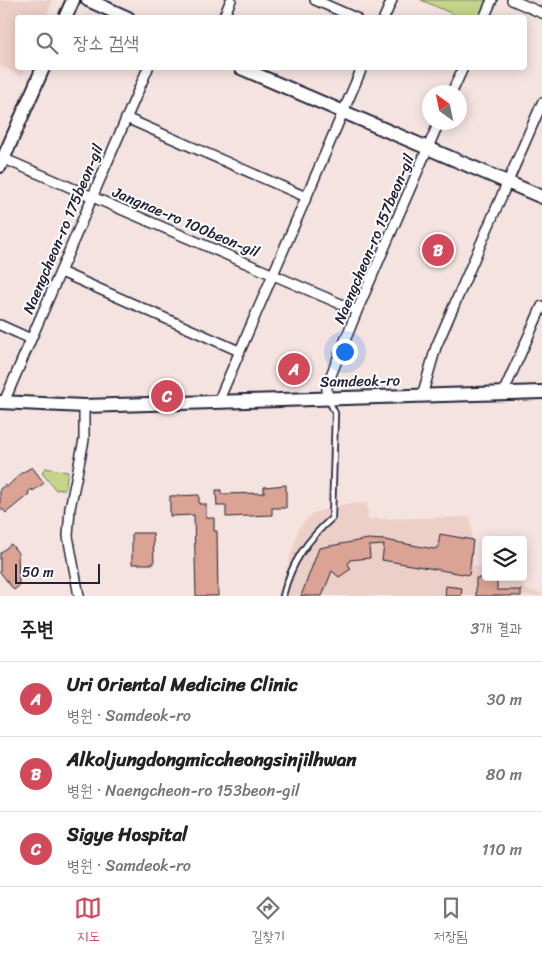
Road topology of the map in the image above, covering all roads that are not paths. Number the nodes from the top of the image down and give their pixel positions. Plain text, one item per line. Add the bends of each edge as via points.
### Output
1 (73, 0) edge
2 (88, 0) edge
3 (231, 0) edge
4 (315, 0) edge
5 (392, 0) edge
6 (492, 0) edge
7 (512, 0) edge
8 (542, 13) edge
9 (66, 15) edge
10 (121, 15) edge
11 (224, 15) edge
12 (349, 15) edge
13 (385, 15) edge
14 (485, 15) edge
15 (42, 70) edge
16 (147, 70) edge
17 (246, 70) edge
18 (361, 70) edge
19 (462, 70) edge
20 (455, 85) edge
21 (542, 103) edge
22 (343, 111) junction
23 (126, 118) junction
24 (436, 130) edge
25 (428, 148) junction
26 (1, 160) edge
27 (508, 183) junction
28 (93, 197) junction
29 (306, 197) junction
30 (542, 197) edge
31 (61, 272) junction
32 (273, 274) junction
33 (542, 306) edge
34 (357, 311) junction
35 (0, 325) edge
36 (31, 339) junction
37 (240, 351) junction
38 (542, 392) edge
39 (503, 393) junction
40 (422, 396) junction
41 (327, 398) junction
42 (2, 402) edge
43 (218, 402) junction
44 (84, 406) junction
45 (78, 596) edge
46 (283, 596) edge

1 - 9 street
2 - 10 street
3 - 11 street
4 - 12 street
5 - 13 street
6 - 14 street
7 - 8 street
15 - 26 street
16 - 23 street, Naengcheon-ro 175beon-gil
17 - 22 street
18 - 22 street
19 - 20 street
21 - 27 street
22 - 25 street
22 - 29 street
23 - 28 street, Naengcheon-ro 175beon-gil
23 - 29 street
24 - 25 street, Naengcheon-ro 157beon-gil
25 - 27 street
25 - 34 street, Naengcheon-ro 157beon-gil
26 - 28 street, Jangnae-ro 100beon-gil
27 - 30 street
27 - 40 street via 436,347
28 - 31 street, Naengcheon-ro 175beon-gil
28 - 32 street, Jangnae-ro 100beon-gil
29 - 32 street
31 - 36 street, Naengcheon-ro 175beon-gil
31 - 37 street
32 - 34 street, Jangnae-ro 100beon-gil
32 - 37 street
33 - 39 street
34 - 41 street, Naengcheon-ro 157beon-gil via 327,385
35 - 36 street
36 - 42 street, Naengcheon-ro 175beon-gil
37 - 43 street
38 - 39 street, Samdeok-ro
39 - 40 street, Samdeok-ro
40 - 41 street, Samdeok-ro
41 - 43 street, Samdeok-ro
41 - 46 lane via 336,413 332,518 301,550
42 - 44 street, Samdeok-ro
43 - 44 street, Samdeok-ro
44 - 45 street via 84,440 70,508 68,536

